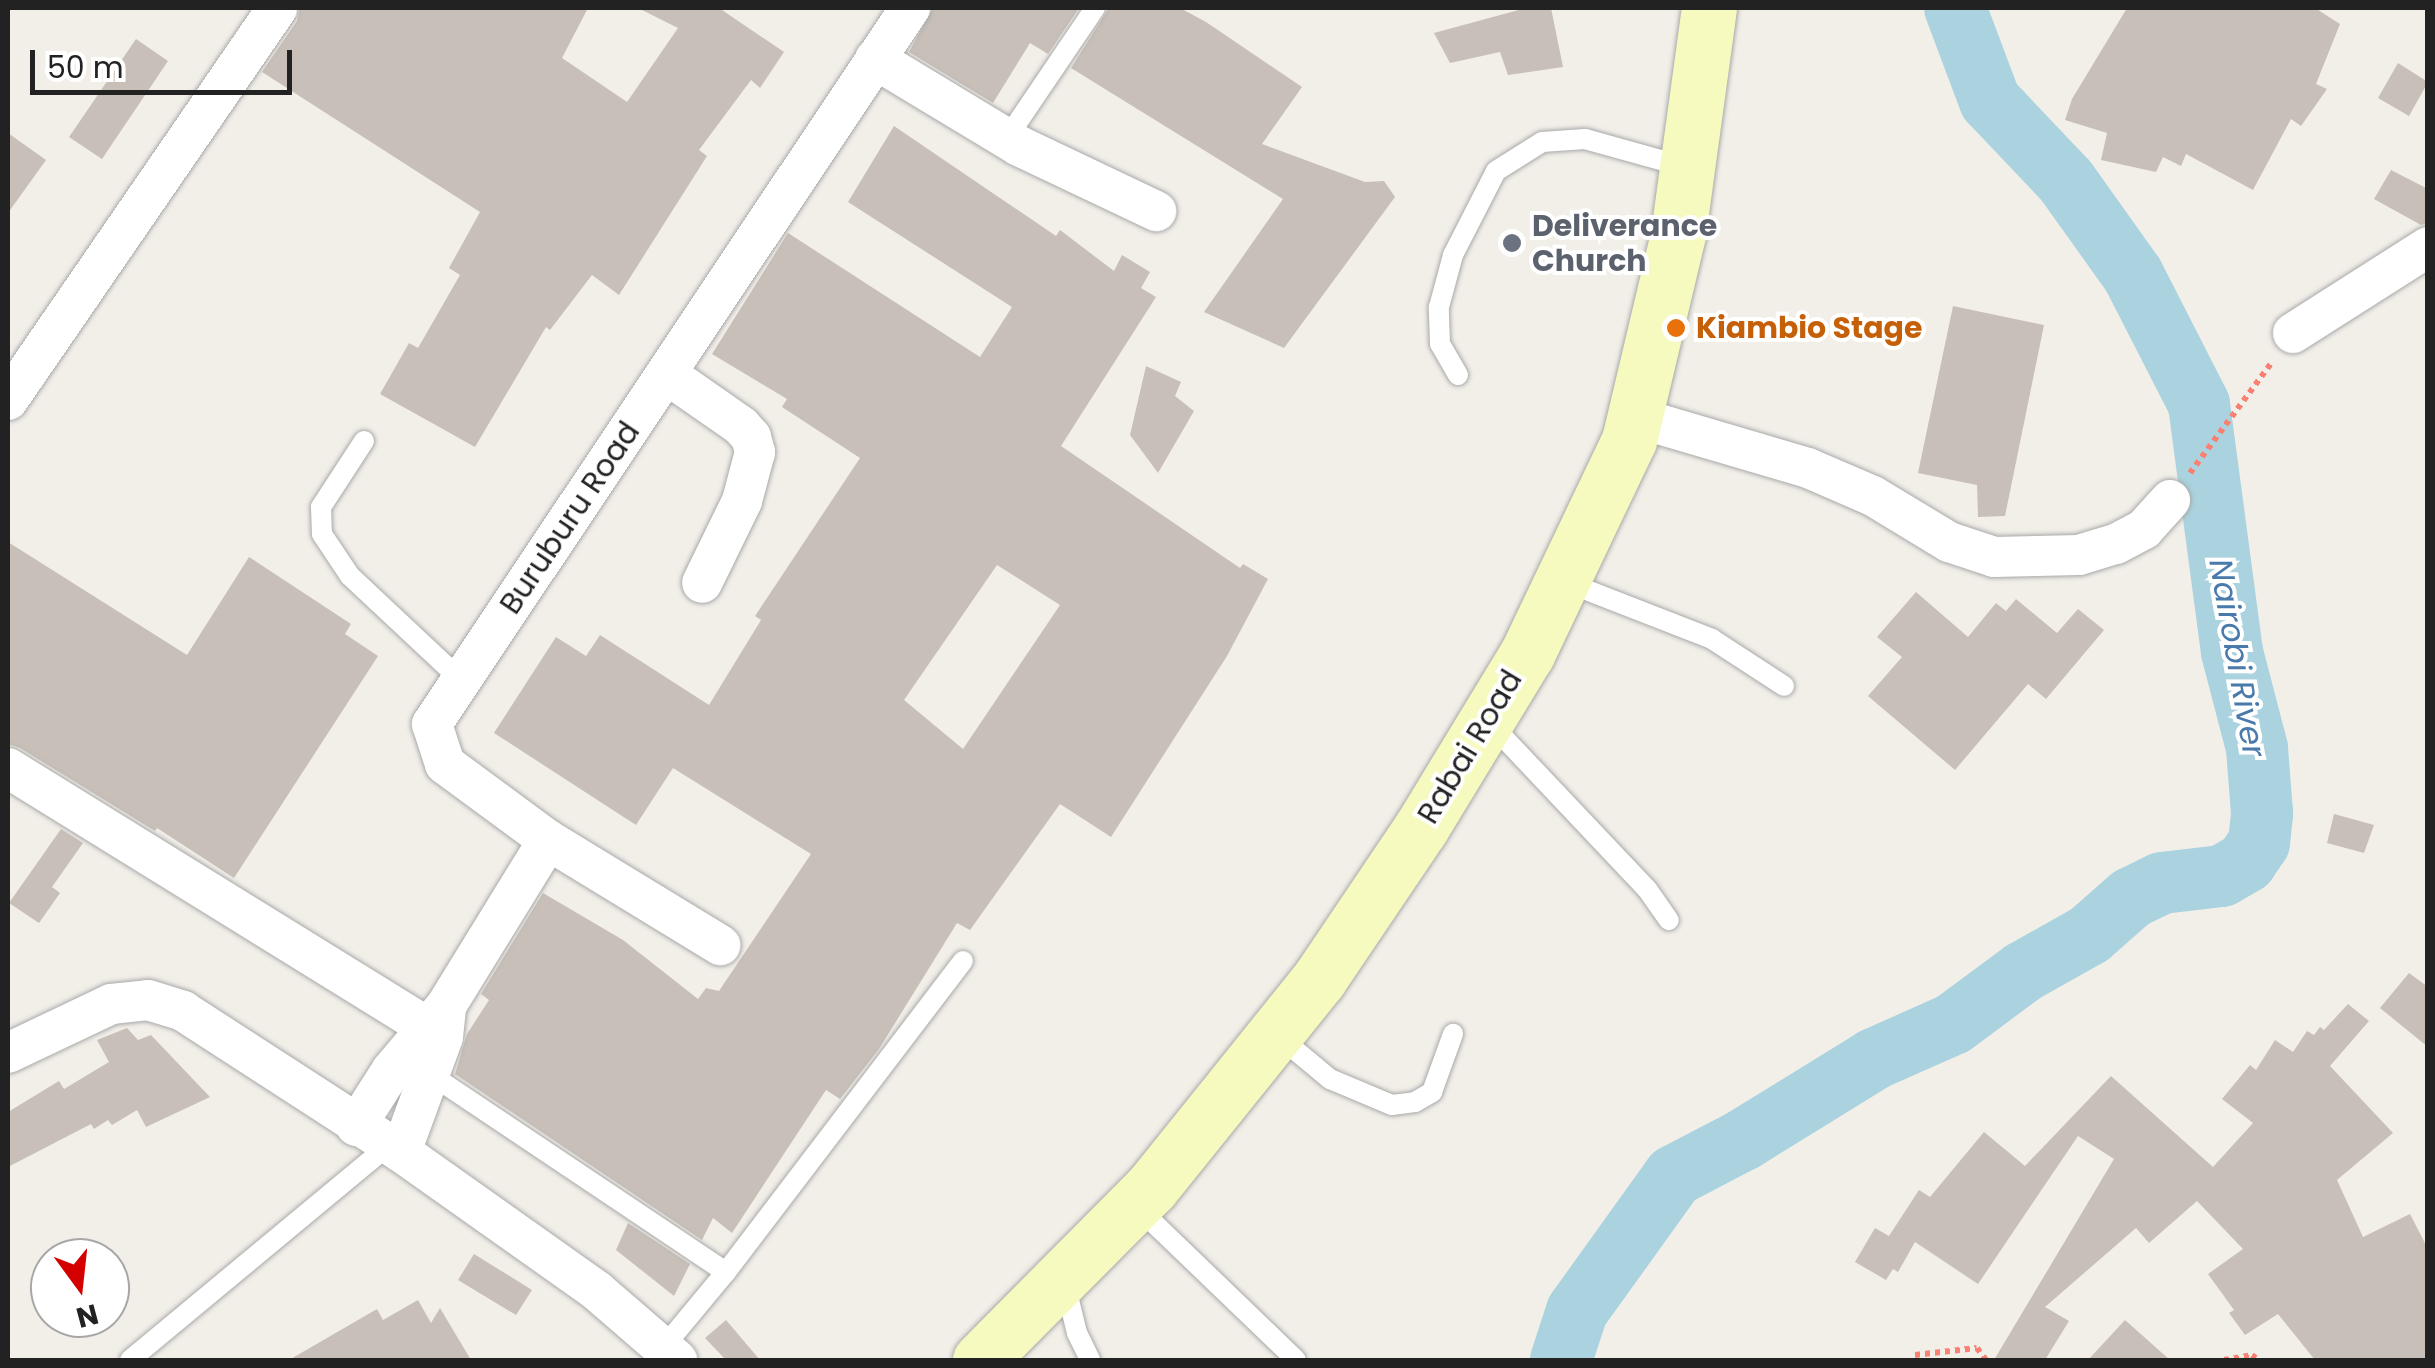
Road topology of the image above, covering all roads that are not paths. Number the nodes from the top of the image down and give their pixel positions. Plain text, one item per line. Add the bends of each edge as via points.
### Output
1 (277, 8) edge
2 (910, 8) edge
3 (1095, 8) edge
4 (1710, 8) edge
5 (875, 59) junction
6 (1007, 138) junction
7 (1688, 167) junction
8 (1156, 211) dead end
9 (2428, 246) edge
10 (2293, 332) road end
11 (668, 375) junction
12 (1458, 375) dead end
13 (8, 400) edge
14 (1635, 417) junction
15 (364, 441) dead end
16 (2170, 500) road end
17 (1564, 581) junction
18 (702, 583) dead end
19 (461, 680) junction
20 (1784, 686) dead end
21 (1486, 720) junction
22 (8, 768) edge
23 (548, 840) junction
24 (1669, 920) dead end
25 (720, 944) dead end
26 (963, 961) dead end
27 (438, 1023) junction
28 (1275, 1034) junction
29 (1453, 1034) dead end
30 (8, 1053) edge
31 (430, 1074) junction
32 (382, 1141) junction
33 (1135, 1204) junction
34 (726, 1272) junction
35 (1063, 1277) junction
36 (669, 1355) edge
37 (130, 1360) edge
38 (980, 1360) edge
39 (1090, 1360) edge
40 (1296, 1360) edge

1 - 13 street
2 - 5 street, Buruburu Road
3 - 6 lane
4 - 7 main road, Rabai Road
5 - 6 street
5 - 11 street, Buruburu Road
6 - 8 street
7 - 12 lane via 1585,139 1542,142 1496,171 1453,255 1440,307 1440,344
7 - 14 main road, Rabai Road
9 - 10 street
11 - 18 street via 740,426 755,452 742,501
11 - 19 street, Buruburu Road
14 - 16 street via 1808,468 1873,496 1949,542 1994,558 2079,555 2116,544 2144,529
14 - 17 main road, Rabai Road
15 - 19 lane via 321,507 322,534 350,576
17 - 20 lane via 1712,639
17 - 21 main road, Rabai Road
19 - 23 street, Buruburu Road via 432,724 445,764
21 - 24 lane
21 - 28 main road, Rabai Road via 1421,828
22 - 27 street
23 - 25 street
23 - 27 street
26 - 34 lane
27 - 31 street
27 - 32 street
28 - 29 lane via 1330,1079 1392,1105 1432,1092
28 - 33 main road, Rabai Road
30 - 32 street via 110,1004 148,1000 183,1011
31 - 32 street
31 - 34 lane
32 - 36 street via 598,1291
32 - 37 lane
33 - 35 main road, Rabai Road
33 - 40 lane
34 - 36 lane
35 - 38 main road, Rabai Road
35 - 39 lane

